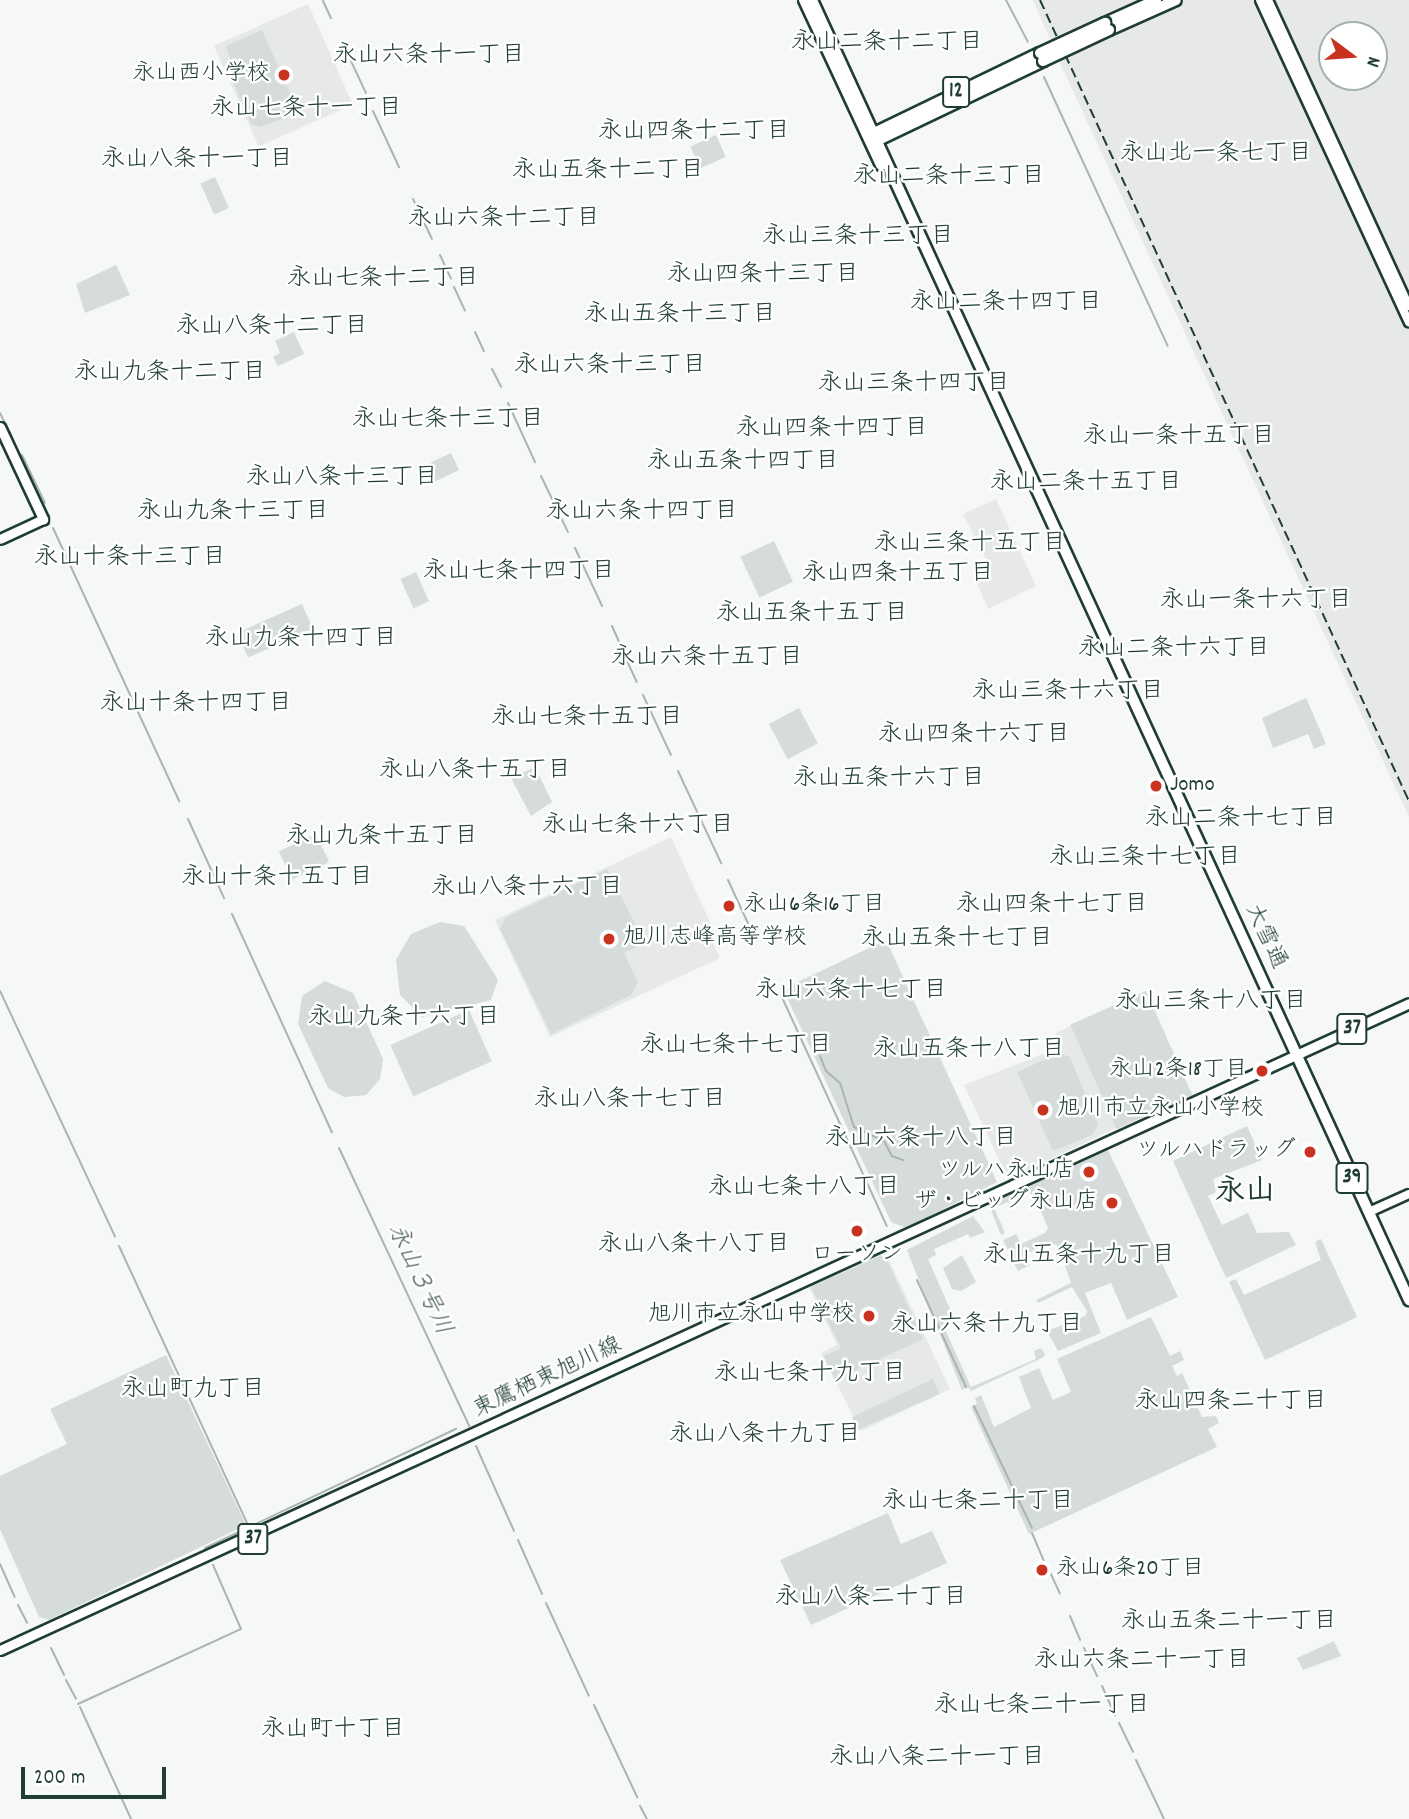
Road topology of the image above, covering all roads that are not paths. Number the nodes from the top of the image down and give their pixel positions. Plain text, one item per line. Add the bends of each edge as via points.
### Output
1 (804, 0) edge
2 (812, 0) edge
3 (1156, 0) edge
4 (1176, 0) edge
5 (1260, 0) edge
6 (1268, 0) edge
7 (1107, 27) junction
8 (872, 138) junction
9 (1409, 306) edge
10 (1409, 322) edge
11 (0, 427) edge
12 (0, 539) edge
13 (1409, 1003) edge
14 (1296, 1056) junction
15 (1409, 1194) edge
16 (1368, 1212) junction
17 (1409, 1300) edge
18 (466, 1438) junction
19 (0, 1650) edge
20 (0, 1656) edge

1 - 8 highway, 大雪通 / 39
2 - 8 highway, 大雪通 / 39
3 - 7 highway, 12
4 - 7 highway, 12
5 - 10 main road
6 - 9 main road
7 - 8 highway, 12, bridge
8 - 14 highway, 大雪通 / 39
11 - 12 main road via 43,519
13 - 14 main road, 東鷹栖東旭川線 / 37
14 - 16 highway, 大雪通 / 39
14 - 18 main road, 東鷹栖東旭川線 / 37
15 - 16 main road
16 - 17 highway, 大雪通 / 39
18 - 19 main road, 東鷹栖東旭川線 / 37
18 - 20 main road, 東鷹栖東旭川線 / 37

